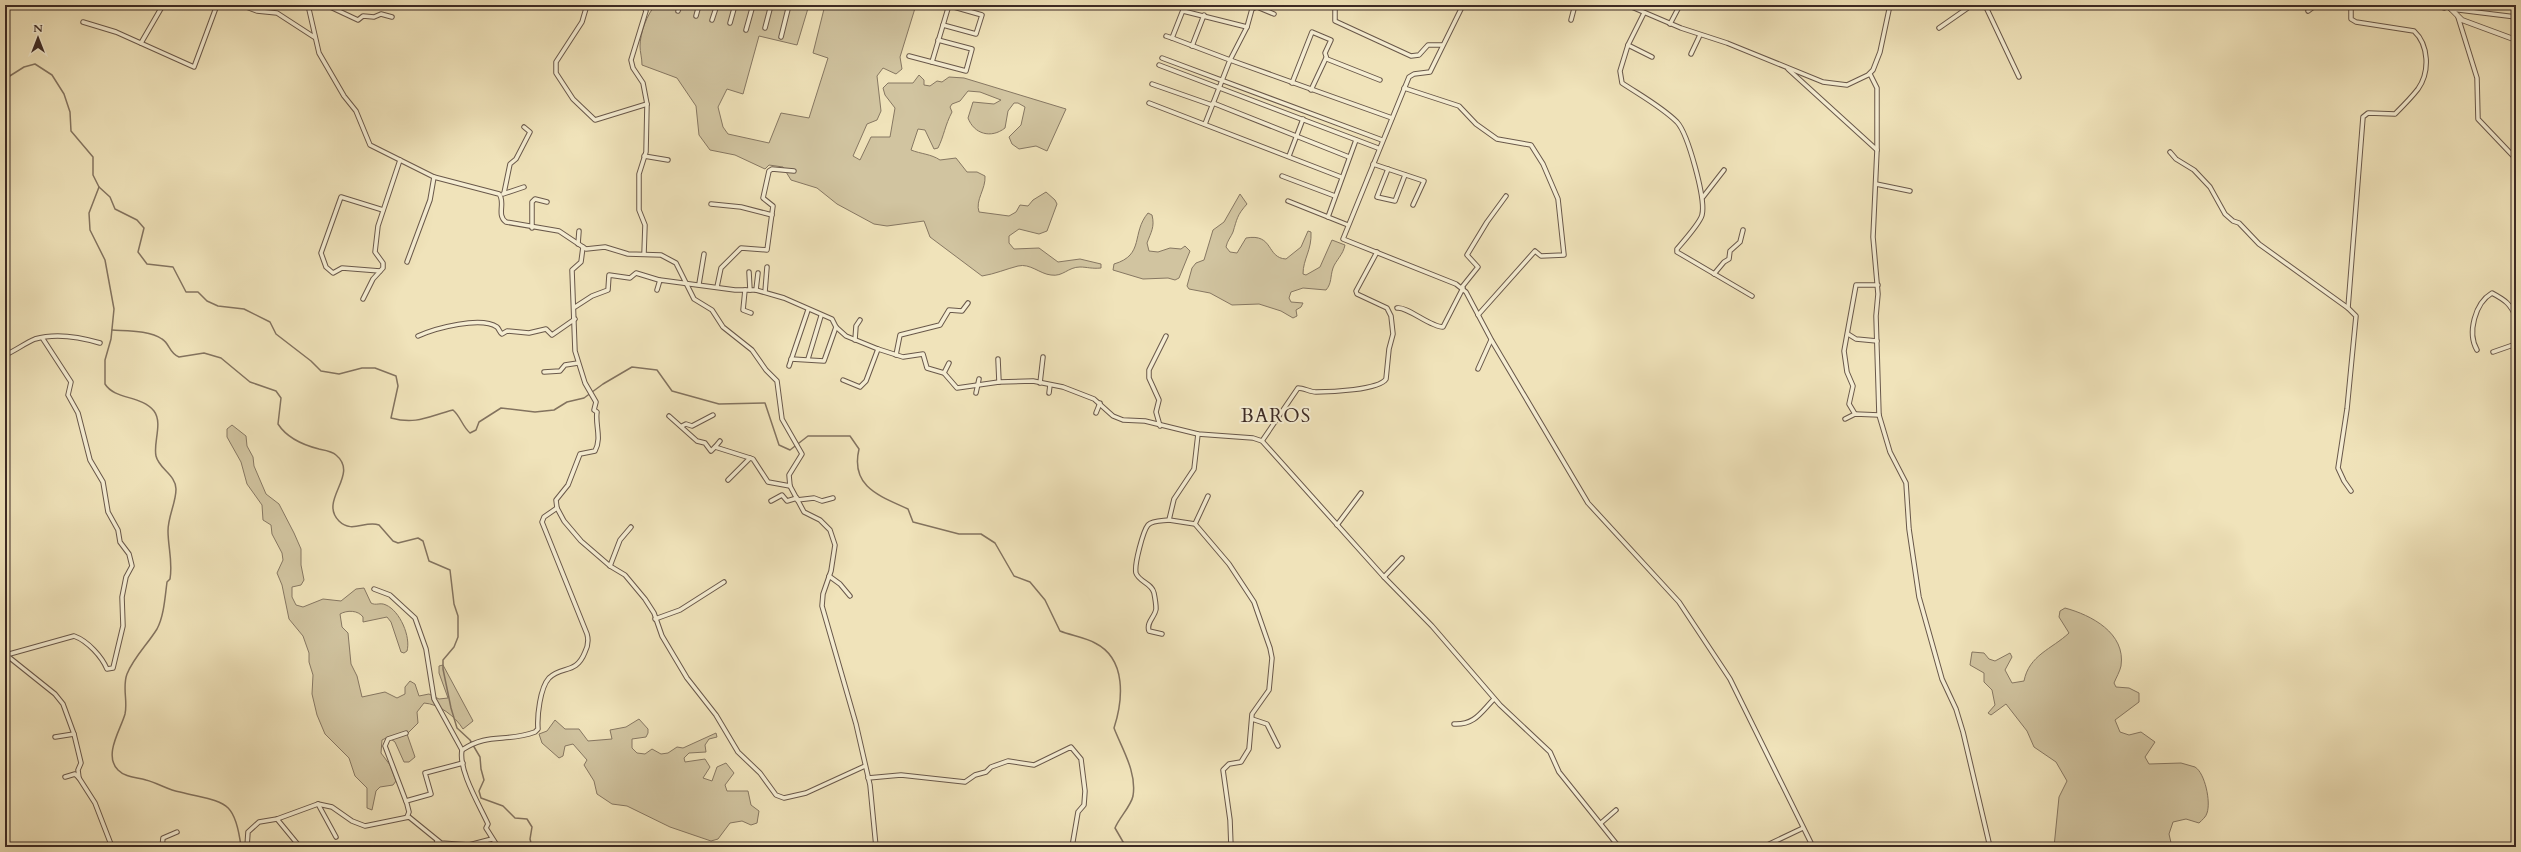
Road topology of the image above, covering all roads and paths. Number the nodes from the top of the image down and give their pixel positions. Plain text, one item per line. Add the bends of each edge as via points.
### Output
1 (163, 5) edge
2 (217, 5) edge
3 (241, 5) edge
4 (308, 5) edge
5 (326, 5) edge
6 (587, 5) edge
7 (643, 5) edge
8 (680, 5) edge
9 (699, 5) edge
10 (717, 5) edge
11 (735, 5) edge
12 (753, 5) edge
13 (771, 5) edge
14 (789, 5) edge
15 (948, 5) edge
16 (1185, 5) edge
17 (1249, 5) edge
18 (1335, 5) edge
19 (1463, 5) edge
20 (1575, 5) edge
21 (1627, 5) edge
22 (1680, 5) edge
23 (1890, 5) edge
24 (1972, 5) edge
25 (1985, 5) edge
26 (2316, 5) edge
27 (2351, 5) edge
28 (2435, 5) edge
29 (2448, 7) edge
30 (1252, 9) junction
31 (678, 11) dead end
32 (1183, 11) junction
33 (2308, 11) dead end
34 (1644, 13) junction
35 (1274, 14) dead end
36 (1204, 15) junction
37 (696, 16) dead end
38 (2458, 17) junction
39 (2516, 17) edge
40 (392, 18) dead end
41 (712, 20) dead end
42 (1571, 20) dead end
43 (83, 22) dead end
44 (730, 23) dead end
45 (1670, 24) junction
46 (943, 25) junction
47 (1247, 26) junction
48 (765, 28) dead end
49 (1939, 28) dead end
50 (746, 30) dead end
51 (1700, 35) junction
52 (781, 36) dead end
53 (1166, 36) dead end
54 (314, 37) junction
55 (1172, 38) junction
56 (938, 40) junction
57 (2516, 40) edge
58 (141, 43) junction
59 (1628, 45) junction
60 (1192, 46) junction
61 (1442, 46) junction
62 (1691, 54) dead end
63 (908, 56) dead end
64 (1652, 57) dead end
65 (1162, 58) dead end
66 (1326, 58) junction
67 (1230, 60) junction
68 (932, 62) junction
69 (1159, 65) dead end
70 (1788, 69) junction
71 (1870, 74) junction
72 (2019, 76) dead end
73 (1222, 79) junction
74 (1380, 80) dead end
75 (1292, 83) junction
76 (1152, 84) dead end
77 (1219, 87) junction
78 (1404, 88) junction
79 (1311, 90) junction
80 (1149, 103) dead end
81 (647, 104) junction
82 (1212, 104) junction
83 (1392, 118) junction
84 (1303, 120) junction
85 (1205, 124) junction
86 (524, 127) dead end
87 (1296, 136) junction
88 (1356, 140) junction
89 (1382, 140) junction
90 (1378, 148) junction
91 (1877, 152) junction
92 (2170, 152) dead end
93 (644, 156) junction
94 (1289, 156) junction
95 (1349, 157) junction
96 (2516, 159) edge
97 (400, 160) junction
98 (668, 160) dead end
99 (1373, 164) junction
100 (1388, 169) junction
101 (1724, 170) dead end
102 (794, 171) dead end
103 (1405, 175) junction
104 (1282, 176) dead end
105 (434, 177) junction
106 (1341, 177) junction
107 (1876, 184) junction
108 (524, 187) dead end
109 (1910, 191) dead end
110 (502, 194) junction
111 (1335, 196) junction
112 (1506, 196) dead end
113 (1703, 197) junction
114 (1288, 201) dead end
115 (547, 202) dead end
116 (711, 204) dead end
117 (1413, 205) dead end
118 (383, 210) junction
119 (772, 215) junction
120 (1328, 217) junction
121 (1348, 225) junction
122 (532, 228) junction
123 (1743, 230) dead end
124 (579, 231) dead end
125 (578, 244) junction
126 (583, 247) junction
127 (1376, 252) junction
128 (644, 254) junction
129 (704, 254) dead end
130 (407, 262) dead end
131 (767, 268) dead end
132 (380, 271) junction
133 (749, 272) dead end
134 (758, 273) dead end
135 (1714, 274) junction
136 (659, 280) junction
137 (688, 282) junction
138 (698, 284) junction
139 (1878, 285) junction
140 (717, 287) junction
141 (1462, 288) junction
142 (657, 290) dead end
143 (745, 290) junction
144 (750, 290) junction
145 (756, 290) junction
146 (765, 292) junction
147 (1752, 296) dead end
148 (363, 299) dead end
149 (968, 303) dead end
150 (575, 307) junction
151 (1397, 308) dead end
152 (2348, 308) junction
153 (808, 310) junction
154 (751, 313) dead end
155 (1478, 314) junction
156 (821, 316) junction
157 (2516, 318) edge
158 (575, 319) junction
159 (860, 320) dead end
160 (836, 327) junction
161 (1848, 334) junction
162 (418, 336) dead end
163 (1166, 336) dead end
164 (2516, 337) edge
165 (43, 339) junction
166 (855, 340) junction
167 (1491, 340) junction
168 (1877, 340) junction
169 (100, 343) dead end
170 (2516, 344) edge
171 (878, 349) junction
172 (2477, 350) dead end
173 (2494, 352) dead end
174 (5, 355) edge
175 (896, 355) junction
176 (1043, 357) dead end
177 (791, 359) junction
178 (808, 359) junction
179 (998, 359) dead end
180 (578, 363) junction
181 (949, 363) dead end
182 (789, 366) dead end
183 (1478, 368) dead end
184 (544, 372) dead end
185 (944, 373) junction
186 (979, 379) dead end
187 (843, 380) dead end
188 (999, 382) junction
189 (1040, 383) junction
190 (1050, 385) junction
191 (978, 386) junction
192 (968, 388) junction
193 (976, 393) dead end
194 (1049, 393) dead end
195 (968, 394) dead end
196 (1100, 403) junction
197 (1096, 413) dead end
198 (1855, 414) junction
199 (713, 415) dead end
200 (1879, 415) junction
201 (669, 416) dead end
202 (1845, 419) dead end
203 (682, 426) junction
204 (1160, 426) junction
205 (1198, 434) junction
206 (720, 441) dead end
207 (1262, 441) junction
208 (715, 446) junction
209 (750, 458) junction
210 (728, 480) dead end
211 (790, 486) junction
212 (2351, 491) dead end
213 (1361, 493) dead end
214 (1208, 496) dead end
215 (834, 498) dead end
216 (797, 499) junction
217 (771, 501) dead end
218 (557, 508) junction
219 (1169, 520) junction
220 (1195, 524) junction
221 (1337, 525) junction
222 (631, 527) dead end
223 (1402, 558) dead end
224 (610, 566) junction
225 (830, 576) junction
226 (1384, 577) junction
227 (724, 582) dead end
228 (374, 589) dead end
229 (850, 596) dead end
230 (655, 619) junction
231 (1162, 634) dead end
232 (5, 655) edge
233 (1494, 698) junction
234 (1252, 719) junction
235 (1454, 724) dead end
236 (406, 733) dead end
237 (74, 734) junction
238 (55, 737) dead end
239 (1278, 746) dead end
240 (462, 750) junction
241 (463, 763) junction
242 (865, 766) junction
243 (65, 777) dead end
244 (79, 778) junction
245 (868, 778) junction
246 (406, 801) junction
247 (318, 804) junction
248 (1616, 810) dead end
249 (407, 817) junction
250 (277, 819) junction
251 (1602, 823) junction
252 (1803, 828) junction
253 (176, 832) dead end
254 (336, 837) dead end
255 (492, 839) junction
256 (437, 841) junction
257 (465, 846) edge
258 (112, 847) edge
259 (162, 847) edge
260 (247, 847) edge
261 (300, 847) edge
262 (435, 847) edge
263 (498, 847) edge
264 (876, 847) edge
265 (1072, 847) edge
266 (1231, 847) edge
267 (1619, 847) edge
268 (1763, 847) edge
269 (1813, 847) edge
270 (1990, 847) edge

1 - 58 street
2 - 58 street via 194,67
3 - 54 street via 257,11 277,13
4 - 54 street
5 - 40 street via 358,20 363,16 373,17 381,14
6 - 81 street via 582,22 556,62 556,73 573,98 595,120
7 - 81 street via 646,11 631,60 643,83
8 - 31 street
9 - 37 street
10 - 41 street
11 - 44 street
12 - 50 street
13 - 48 street
14 - 52 street
15 - 46 street
15 - 46 street via 982,15 976,34
16 - 32 street
17 - 30 street
18 - 61 street via 1335,21 1411,56 1419,55 1428,46
19 - 61 street
20 - 42 street
21 - 34 street
22 - 45 street
23 - 71 street via 1880,52
24 - 49 street
25 - 72 street
26 - 33 street
27 - 152 street via 2351,19 2356,22 2414,31 2420,37 2426,54 2420,85 2405,105 2390,115 2364,114
28 - 29 street
29 - 38 street
29 - 39 street
30 - 35 street via 1257,8
30 - 47 street
32 - 36 street
32 - 55 street
34 - 45 street
34 - 59 street
36 - 47 street
36 - 60 street
38 - 57 street
38 - 96 street via 2477,78 2478,119
43 - 58 street
45 - 51 street
46 - 56 street
47 - 67 street
51 - 62 street
51 - 70 street via 1727,43
53 - 55 street
54 - 97 street via 318,53 359,116 368,143
55 - 60 street
56 - 68 street
56 - 68 street via 972,49 970,57 966,71
59 - 64 street
59 - 113 street via 1620,71 1622,83 1676,121 1684,130
60 - 67 street
61 - 78 street via 1430,72 1409,77
63 - 68 street
65 - 73 street
66 - 74 street
66 - 75 street via 1325,53 1331,40 1312,32
66 - 79 street
67 - 73 street
67 - 75 street
69 - 77 street
70 - 71 street via 1835,84 1847,85
70 - 91 street via 1836,111
71 - 91 street via 1877,88
73 - 77 street
73 - 89 street
75 - 79 street
76 - 82 street
77 - 82 street
77 - 84 street
78 - 83 street
78 - 155 street via 1459,106 1476,124 1497,139 1531,145 1544,164 1558,199 1564,255 1541,256 1535,251
79 - 83 street
80 - 85 street
81 - 93 street
82 - 85 street
82 - 87 street
83 - 89 street
84 - 87 street
84 - 88 street
85 - 94 street
86 - 110 street via 530,132 516,160 510,164
87 - 94 street
87 - 95 street
88 - 90 street
88 - 95 street
89 - 90 street
90 - 99 street
91 - 107 street
92 - 152 street via 2194,170 2210,187 2229,217 2239,223 2259,244
93 - 98 street
93 - 128 street via 639,168 639,210 645,224
94 - 106 street
95 - 106 street
97 - 105 street
97 - 118 street
99 - 100 street
99 - 121 street
100 - 103 street
100 - 103 street via 1377,197 1394,201
101 - 113 street
102 - 119 street via 769,171 763,199 772,205
103 - 117 street via 1424,181
104 - 111 street
105 - 110 street
105 - 130 street via 430,200
106 - 111 street
107 - 109 street
107 - 139 street via 1873,237
108 - 110 street
110 - 122 street via 501,215 504,220
111 - 120 street
112 - 141 street via 1467,255 1467,258 1478,267
113 - 135 street via 1702,217 1677,251
114 - 120 street
115 - 122 street via 536,199 532,202
116 - 119 street via 741,207
118 - 132 street via 375,249 375,254 384,264
118 - 132 street via 341,198 321,253 326,267 333,273 342,268
119 - 140 street via 767,250 740,249 721,268
120 - 121 street
121 - 127 street via 1343,239
122 - 125 street via 546,227 559,231
123 - 135 street via 1740,242 1729,252 1729,259
124 - 125 street
125 - 126 street
126 - 128 street via 589,249 605,246 628,254
126 - 150 street via 581,262 572,269
127 - 141 street
127 - 207 street via 1356,291 1357,294 1387,308 1391,316 1393,334 1386,379 1378,386 1367,388 1316,392 1298,388
128 - 137 street via 671,258
129 - 138 street
131 - 146 street
132 - 148 street via 372,279
133 - 144 street
134 - 145 street
135 - 147 street
136 - 137 street
136 - 142 street
136 - 150 street via 636,273 630,278 610,275 608,290
137 - 138 street
137 - 211 street via 694,299 712,310 723,327 752,350 777,381 782,419 800,448 801,458 789,475
138 - 140 street
139 - 161 street via 1856,285
139 - 168 street
140 - 143 street
141 - 151 street via 1443,327 1403,308
141 - 155 street
143 - 144 street
143 - 154 street via 743,310
144 - 145 street
145 - 146 street
146 - 153 street
149 - 175 street via 962,311 949,310 940,325 900,335
150 - 158 street
152 - 212 street via 2356,316 2338,468
153 - 156 street
153 - 177 street
155 - 167 street
156 - 160 street via 834,320
156 - 178 street
157 - 172 street via 2512,306 2504,299 2492,293 2484,298 2475,313 2472,342
158 - 162 street via 552,335 546,330 529,333 507,331 502,334 497,327 480,322 436,329
158 - 180 street via 575,351
159 - 166 street via 856,326
160 - 166 street
160 - 178 street via 826,360
161 - 168 street via 1856,339
161 - 198 street via 1844,351 1847,372 1853,386 1849,404
163 - 204 street via 1149,370 1149,378 1159,400 1156,412
164 - 170 street
165 - 169 street via 52,336
165 - 174 street via 36,339
165 - 232 street via 71,382 68,395 78,413 90,460 103,482 108,512 118,530 119,541 129,554 132,566 126,577 122,596 123,626 113,668 107,669 103,660 74,636
166 - 171 street
167 - 183 street
167 - 252 street via 1588,503 1679,602 1730,679
168 - 200 street
170 - 173 street
171 - 175 street
171 - 187 street via 866,381 860,387
175 - 185 street via 909,358 923,354 926,368
176 - 189 street
177 - 178 street
177 - 182 street
179 - 188 street
180 - 184 street via 565,365 560,371
180 - 218 street via 596,402 594,410 597,412 597,448 580,454 568,485 556,500
181 - 185 street
185 - 192 street via 953,386
186 - 191 street
188 - 189 street
188 - 191 street
189 - 190 street
190 - 194 street
190 - 196 street via 1072,390
191 - 192 street
191 - 193 street
192 - 195 street
196 - 197 street
196 - 204 street via 1118,418 1145,421
198 - 200 street
198 - 202 street
199 - 203 street via 692,426
200 - 270 street via 1890,452 1906,483 1910,536 1919,597 1942,679 1963,732
201 - 203 street
203 - 208 street via 711,451
204 - 205 street
205 - 207 street via 1253,438
205 - 219 street via 1194,469 1174,499
206 - 208 street
207 - 221 street
208 - 209 street
209 - 210 street
209 - 211 street via 768,482
211 - 216 street
213 - 221 street
214 - 220 street
215 - 216 street via 822,501 814,498
216 - 217 street via 787,501 782,495
216 - 225 street via 804,512 821,522 834,538 835,551
218 - 224 street via 581,541
218 - 240 street via 544,517 542,522 588,634 586,651 579,664 554,674 546,681 538,729 535,732 499,740 490,737
219 - 220 street
219 - 231 street via 1148,525 1142,536 1136,568 1138,576 1151,586 1154,593 1156,608 1150,619 1149,632
220 - 234 street via 1229,564 1250,595 1270,648 1272,658 1269,690 1253,710
221 - 226 street
222 - 224 street via 620,540
223 - 226 street
224 - 230 street via 625,575 634,585 654,613
225 - 229 street
225 - 242 street via 822,599 824,613 856,724
226 - 233 street via 1432,626
227 - 230 street via 680,610
228 - 240 street via 390,596 416,618 426,648 434,699
230 - 242 street via 686,676 716,715 738,752 778,796 788,797 806,793
232 - 237 street via 55,694 63,704
233 - 235 street via 1474,721 1469,724
233 - 251 street via 1550,752 1559,772
234 - 239 street via 1267,724
234 - 266 street via 1247,754 1241,762 1227,765 1223,770
236 - 246 street via 395,736 385,744
237 - 238 street
237 - 244 street via 81,764 78,770
240 - 241 street
241 - 246 street via 425,773 431,794
241 - 255 street
242 - 245 street
243 - 244 street via 75,774
244 - 258 street via 95,803
245 - 264 street
245 - 265 street via 902,775 965,782 991,767 1008,761 1034,765 1071,747 1081,759 1085,791 1084,805 1078,812
246 - 249 street via 409,812
247 - 249 street via 332,808 365,826
247 - 250 street
247 - 254 street
248 - 251 street
249 - 256 street
250 - 260 street via 255,825 248,832
250 - 261 street
251 - 267 street
252 - 268 street
252 - 269 street
253 - 259 street via 162,838
255 - 257 street
255 - 263 street
256 - 257 street
256 - 262 street

